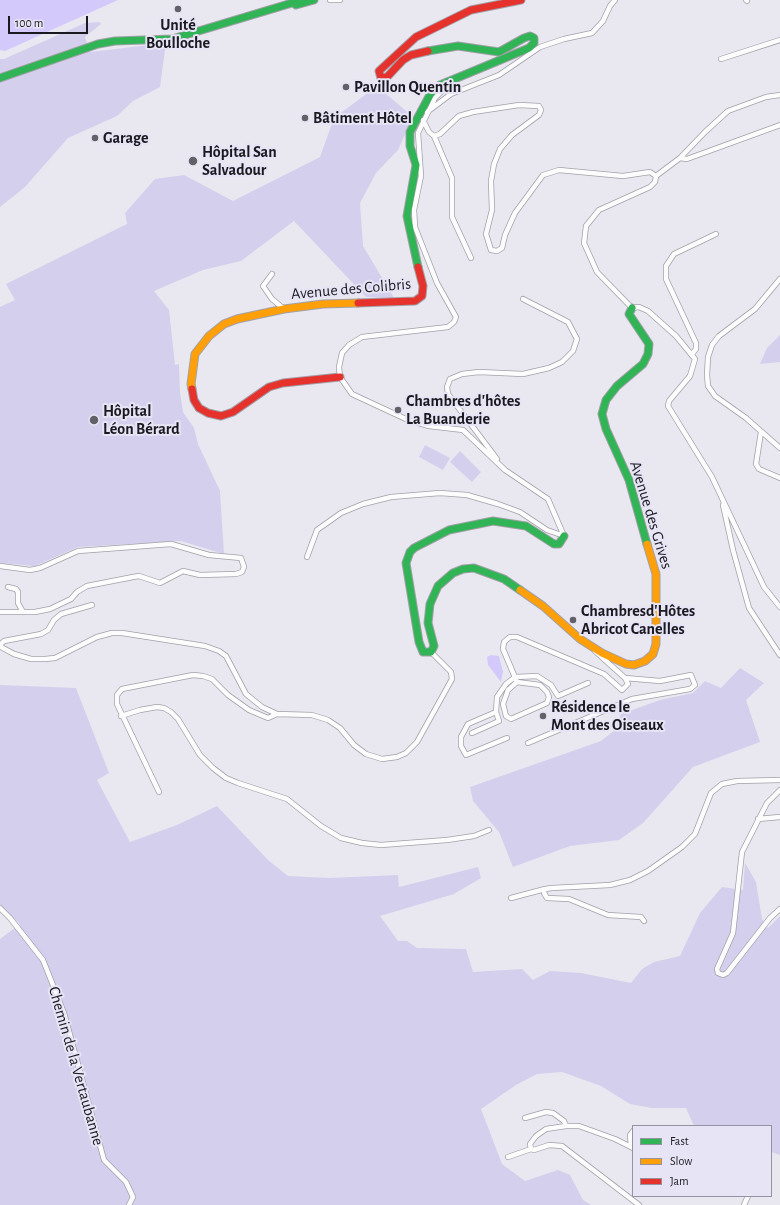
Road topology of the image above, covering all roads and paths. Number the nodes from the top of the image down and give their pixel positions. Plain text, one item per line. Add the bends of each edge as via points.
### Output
1 (314, 0) edge
2 (330, 0) edge
3 (340, 0) edge
4 (521, 0) edge
5 (615, 0) edge
6 (300, 2) edge
7 (780, 40) edge
8 (721, 59) dead end
9 (0, 78) edge
10 (780, 95) edge
11 (424, 112) junction
12 (423, 120) junction
13 (780, 125) edge
14 (434, 136) junction
15 (680, 158) junction
16 (417, 165) junction
17 (656, 176) junction
18 (716, 234) dead end
19 (471, 258) dead end
20 (272, 274) dead end
21 (780, 279) edge
22 (523, 299) dead end
23 (632, 308) junction
24 (284, 309) junction
25 (692, 354) junction
26 (340, 377) junction
27 (761, 432) junction
28 (780, 448) edge
29 (505, 470) junction
30 (780, 478) edge
31 (722, 499) junction
32 (564, 536) junction
33 (307, 557) dead end
34 (0, 566) edge
35 (8, 587) dead end
36 (71, 599) junction
37 (92, 604) dead end
38 (780, 607) edge
39 (73, 609) junction
40 (0, 612) edge
41 (23, 612) junction
42 (591, 647) junction
43 (431, 652) junction
44 (780, 655) edge
45 (626, 678) junction
46 (516, 679) junction
47 (588, 683) dead end
48 (496, 712) junction
49 (277, 714) junction
50 (121, 716) junction
51 (472, 733) dead end
52 (507, 738) dead end
53 (528, 743) dead end
54 (780, 780) edge
55 (780, 790) edge
56 (159, 792) dead end
57 (780, 817) edge
58 (758, 819) junction
59 (489, 830) dead end
60 (545, 889) junction
61 (511, 898) dead end
62 (0, 908) edge
63 (780, 909) edge
64 (644, 921) dead end
65 (525, 1118) dead end
66 (566, 1126) junction
67 (632, 1132) edge
68 (632, 1147) edge
69 (531, 1149) junction
70 (508, 1157) dead end
71 (129, 1205) edge
72 (639, 1205) edge

1 - 6 street
2 - 3 street
4 - 11 street, Avenue des Colibris via 471,10 416,37 379,71 381,78 387,77 407,58 434,50 458,46 500,52 524,38 534,38 534,43 529,48 440,84 431,93
5 - 11 street via 603,21 592,33 540,47 499,75 451,94
6 - 9 street via 172,38 98,44
7 - 8 street
10 - 15 street via 766,97 728,111
11 - 12 street
11 - 16 street, Avenue des Colibris via 410,132 410,146
12 - 14 street
12 - 16 street via 418,134
13 - 15 street via 687,159
14 - 17 street via 440,134 459,116 472,112 519,105 539,106 541,110 539,115 512,135 500,149 494,164 491,181 492,210 486,234 491,250 497,251 502,248 515,214 543,175 559,170 623,176 650,172
14 - 19 street via 452,178 452,217
15 - 17 street
16 - 24 street, Avenue des Colibris via 407,216 423,286 422,296 415,301 324,304
16 - 26 street via 421,176 414,210 415,227 436,283 456,317 448,327 362,337 342,353
17 - 23 street via 650,187 599,210 586,226 584,243 597,272
18 - 25 street via 674,254 666,266 666,279 696,343 696,349
20 - 24 street via 264,286 272,299
21 - 27 street via 755,309 719,336 712,345 708,357 708,386 715,396
22 - 29 street via 568,322 577,339 573,350 562,362 549,368 523,374 462,374 450,379 447,387 448,394
23 - 25 street via 639,307 648,311
23 - 42 street, Avenue des Grives via 629,314 649,344 648,354 643,364 617,386 606,400 602,414 629,480 656,574 656,644 653,654 645,661 634,665 626,664
24 - 26 street, Avenue des Colibris via 224,324 209,336 196,354 191,384 194,400 199,408 221,416 233,412 269,387 283,383
25 - 31 street via 695,359 690,376 669,401 668,406 712,477
26 - 29 street via 352,394 408,420 429,426 462,430
27 - 28 street
27 - 30 street via 756,464 759,469
29 - 32 street via 548,499
31 - 38 street via 764,587
31 - 44 street via 749,608
32 - 33 street via 547,530 520,512 467,495 440,493 391,497 340,513 317,530
32 - 43 street via 559,544 554,544 526,526 493,521 449,530 414,548 406,563 419,642 423,652
34 - 36 street via 30,570 78,551 171,544 198,553 241,558 244,567 242,572 236,574 200,575 182,571 160,583 139,576 133,577 87,586
35 - 41 street via 18,592 18,603
36 - 39 street
36 - 41 street via 50,609
37 - 39 street
39 - 49 street via 61,614 48,630 41,634 9,638 1,647 31,659 55,658 96,637 112,633 205,646 226,656 246,694 262,707
40 - 41 street
42 - 43 street via 538,602 504,579 474,568 454,573 438,586 430,604 428,623 434,646
42 - 45 street
43 - 49 street via 451,672 452,679 417,742 406,753 382,758 366,754 354,745 340,728 328,720 312,715
45 - 46 street via 628,684 622,690 604,674 517,637 510,637 504,642 503,649
45 - 53 street via 660,681 692,675 695,685 690,689 632,699
46 - 46 street via 508,690 503,704 506,716 511,719 547,703 549,697 540,685
46 - 47 street via 537,676 551,685 558,696
46 - 48 street via 506,684 499,692
48 - 51 street via 499,721
48 - 52 street via 468,724 461,737 461,746 466,755
49 - 50 street via 268,718 249,710 212,679 193,675 122,689 117,695
50 - 56 street
50 - 59 street via 140,710 164,708 178,719 200,755 226,778 287,799 341,838 381,845 447,840 474,836
54 - 60 street via 722,784 711,794 695,834 682,847 648,871 630,880 610,885
55 - 58 street via 767,803
57 - 58 street
58 - 63 street via 742,852 733,933 717,968 718,973 727,973
60 - 61 street
60 - 64 street via 547,898 569,899 608,915 641,917
62 - 71 street, Chemin de la Vertaubanne via 43,960 64,1012 104,1160 126,1182 133,1196
65 - 66 street via 546,1112 553,1113 564,1121
66 - 68 street via 586,1127
66 - 69 street via 540,1132 532,1140
67 - 68 street
69 - 70 street
69 - 72 street via 562,1146

